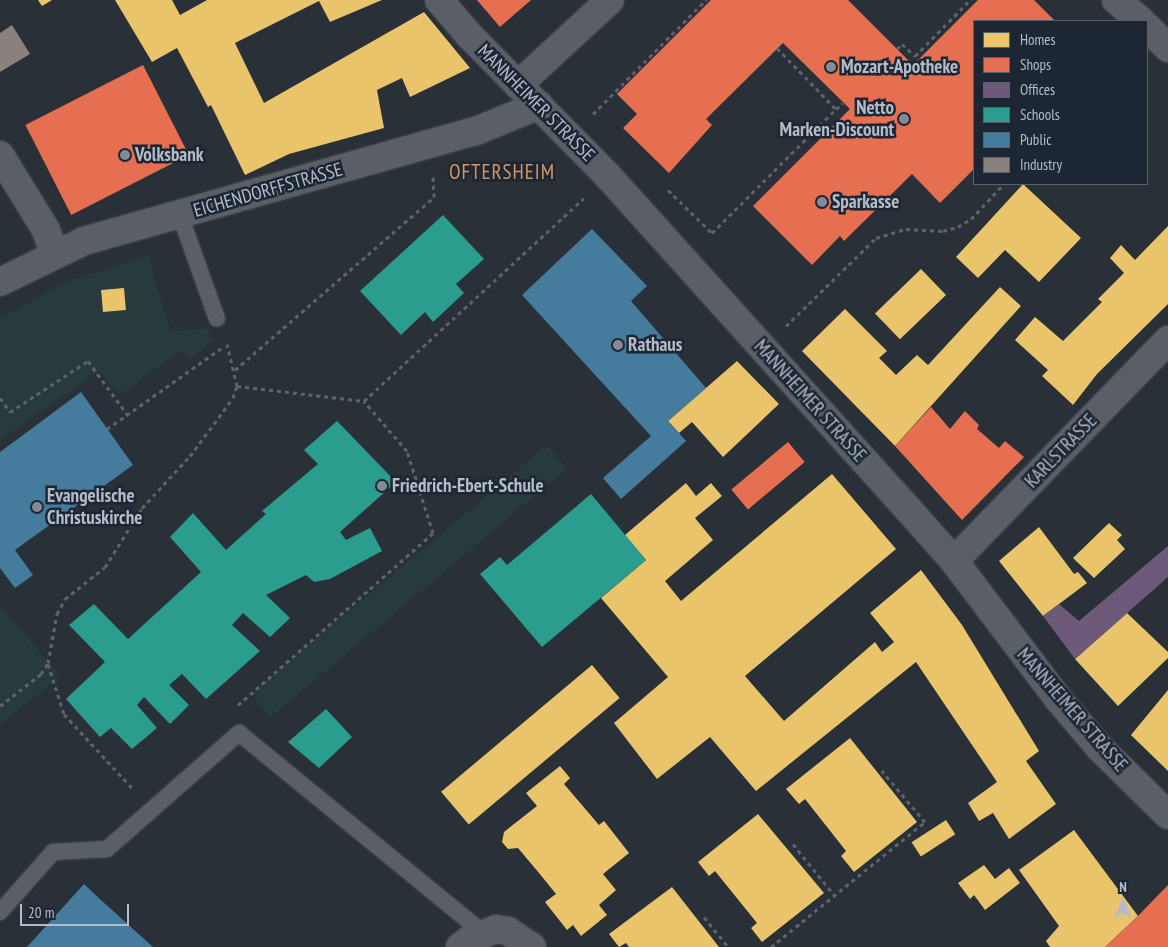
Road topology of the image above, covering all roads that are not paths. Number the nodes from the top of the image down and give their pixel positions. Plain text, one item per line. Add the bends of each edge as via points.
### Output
1 (439, 0) edge
2 (610, 0) edge
3 (1148, 28) edge
4 (1168, 48) edge
5 (518, 85) junction
6 (539, 105) junction
7 (0, 155) edge
8 (180, 215) junction
9 (54, 253) junction
10 (0, 282) edge
11 (217, 318) road end
12 (1168, 340) edge
13 (954, 562) junction
14 (1168, 815) edge
15 (0, 912) edge
16 (483, 933) junction
17 (460, 947) edge
18 (532, 947) edge

1 - 5 street, MANNHEIMER STRASSE
2 - 5 street
3 - 4 street
5 - 6 street, MANNHEIMER STRASSE
6 - 8 street, EICHENDORFFSTRASSE via 476,131
6 - 13 street, MANNHEIMER STRASSE via 608,176
7 - 9 street via 46,230
8 - 9 street, EICHENDORFFSTRASSE
8 - 11 lane
9 - 10 street, EICHENDORFFSTRASSE
12 - 13 street, KARLSTRASSE
13 - 14 street, MANNHEIMER STRASSE via 1065,707 1100,748
15 - 16 lane via 52,852 107,849 239,733
16 - 17 street
16 - 18 street via 496,929 508,931

